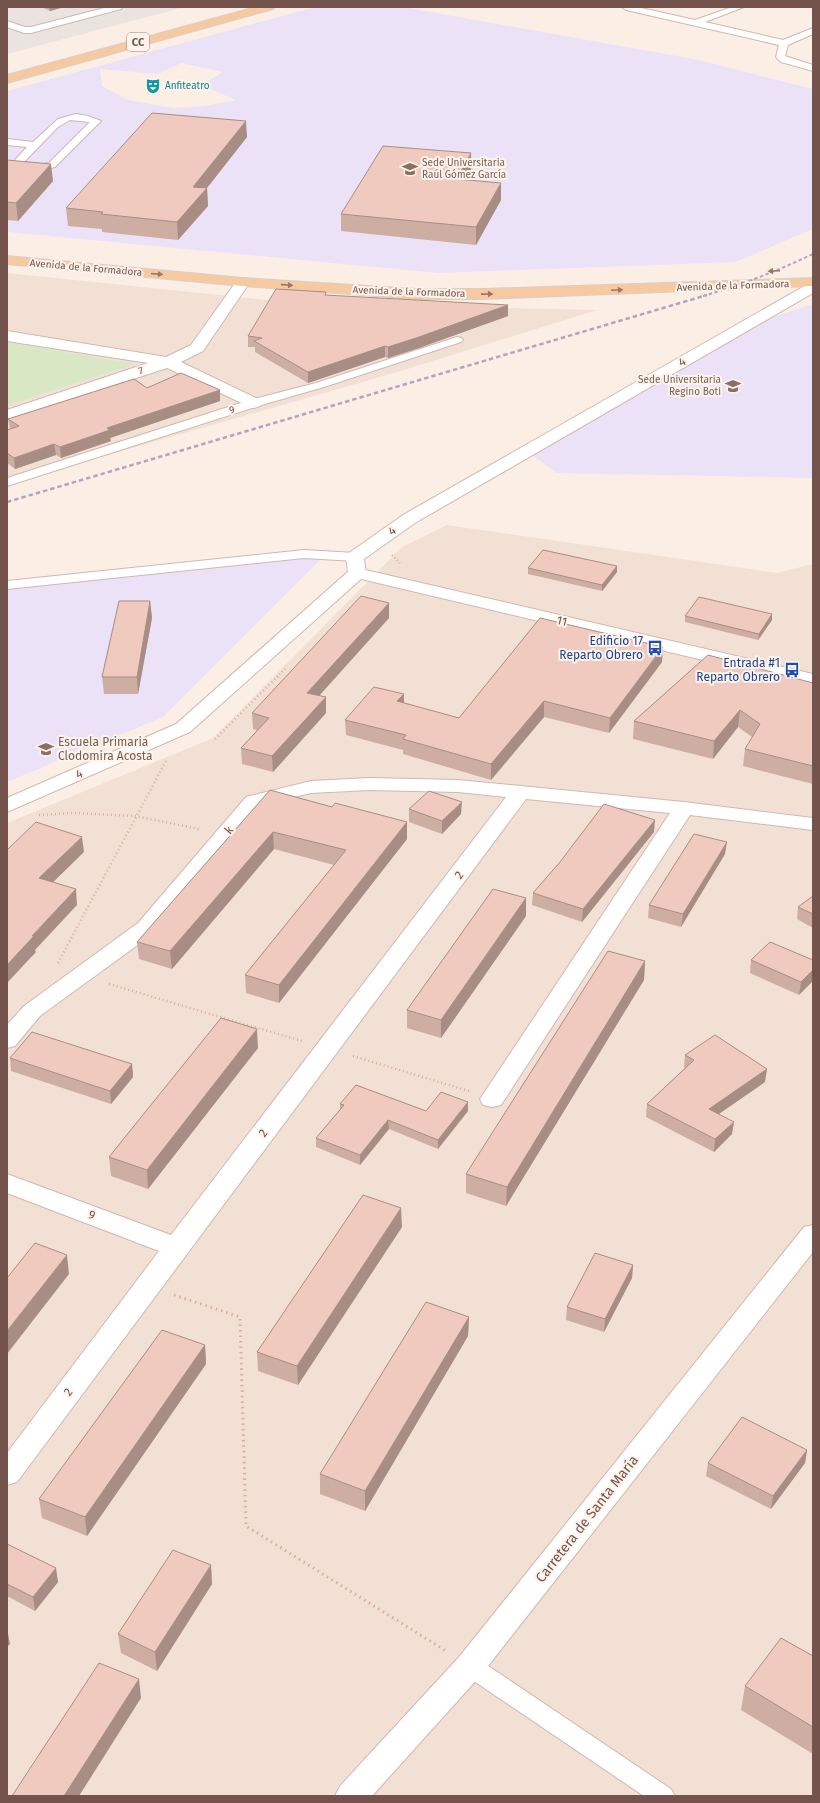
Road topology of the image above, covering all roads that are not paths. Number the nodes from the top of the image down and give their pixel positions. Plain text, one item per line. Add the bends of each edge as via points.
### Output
1 (118, 7) edge
2 (240, 7) edge
3 (269, 7) edge
4 (626, 7) edge
5 (740, 7) edge
6 (699, 13) dead end
7 (714, 15) junction
8 (730, 19) dead end
9 (698, 22) junction
10 (7, 24) edge
11 (813, 31) edge
12 (783, 33) dead end
13 (799, 37) junction
14 (784, 43) junction
15 (813, 68) edge
16 (7, 71) edge
17 (7, 79) edge
18 (7, 142) edge
19 (35, 145) junction
20 (7, 246) edge
21 (7, 260) edge
22 (813, 269) edge
23 (322, 273) dead end
24 (510, 279) dead end
25 (243, 282) junction
26 (813, 282) edge
27 (813, 287) edge
28 (7, 336) edge
29 (457, 340) dead end
30 (168, 362) junction
31 (254, 403) junction
32 (7, 415) edge
33 (8, 483) edge
34 (356, 565) junction
35 (7, 585) edge
36 (813, 680) edge
37 (520, 793) junction
38 (7, 806) edge
39 (684, 808) junction
40 (813, 824) edge
41 (7, 1040) edge
42 (492, 1099) road end
43 (7, 1183) edge
44 (813, 1234) edge
45 (176, 1247) junction
46 (7, 1474) edge
47 (470, 1666) junction
48 (351, 1796) edge
49 (663, 1796) edge

1 - 10 lane via 31,30
2 - 16 main road, CC
3 - 17 main road, CC
4 - 9 lane
5 - 7 lane
6 - 7 lane
7 - 8 lane
7 - 9 lane
9 - 14 lane
11 - 13 lane
12 - 13 lane
13 - 14 lane
14 - 15 lane via 780,57
18 - 19 lane
19 - 19 lane via 61,119 82,116 96,121 52,165 32,169 17,164
20 - 23 main road, Avenida de la Formadora
21 -> 25 main road, Avenida de la Formadora
22 -> 24 main road, Avenida de la Formadora
25 -> 26 main road, Avenida de la Formadora via 416,294 730,287
25 - 30 street, 7 via 197,348
27 - 34 street, 4 via 409,519
28 - 30 street
29 - 31 lane, 9 via 320,385
30 - 31 street
30 - 32 street, 7
31 - 33 lane, 9
34 - 35 lane via 304,554
34 - 36 street, 11
34 - 38 street, 4 via 183,728
37 - 39 street, k
37 - 41 street, k via 450,786 369,784 311,787 253,801 146,928 32,1011
37 - 45 street, 2
39 - 40 street, k
39 - 42 street
43 - 45 street, 9
44 - 47 street, Carretera de Santa María
45 - 46 street, 2
47 - 48 street, Carretera de Santa María
47 - 49 lane

